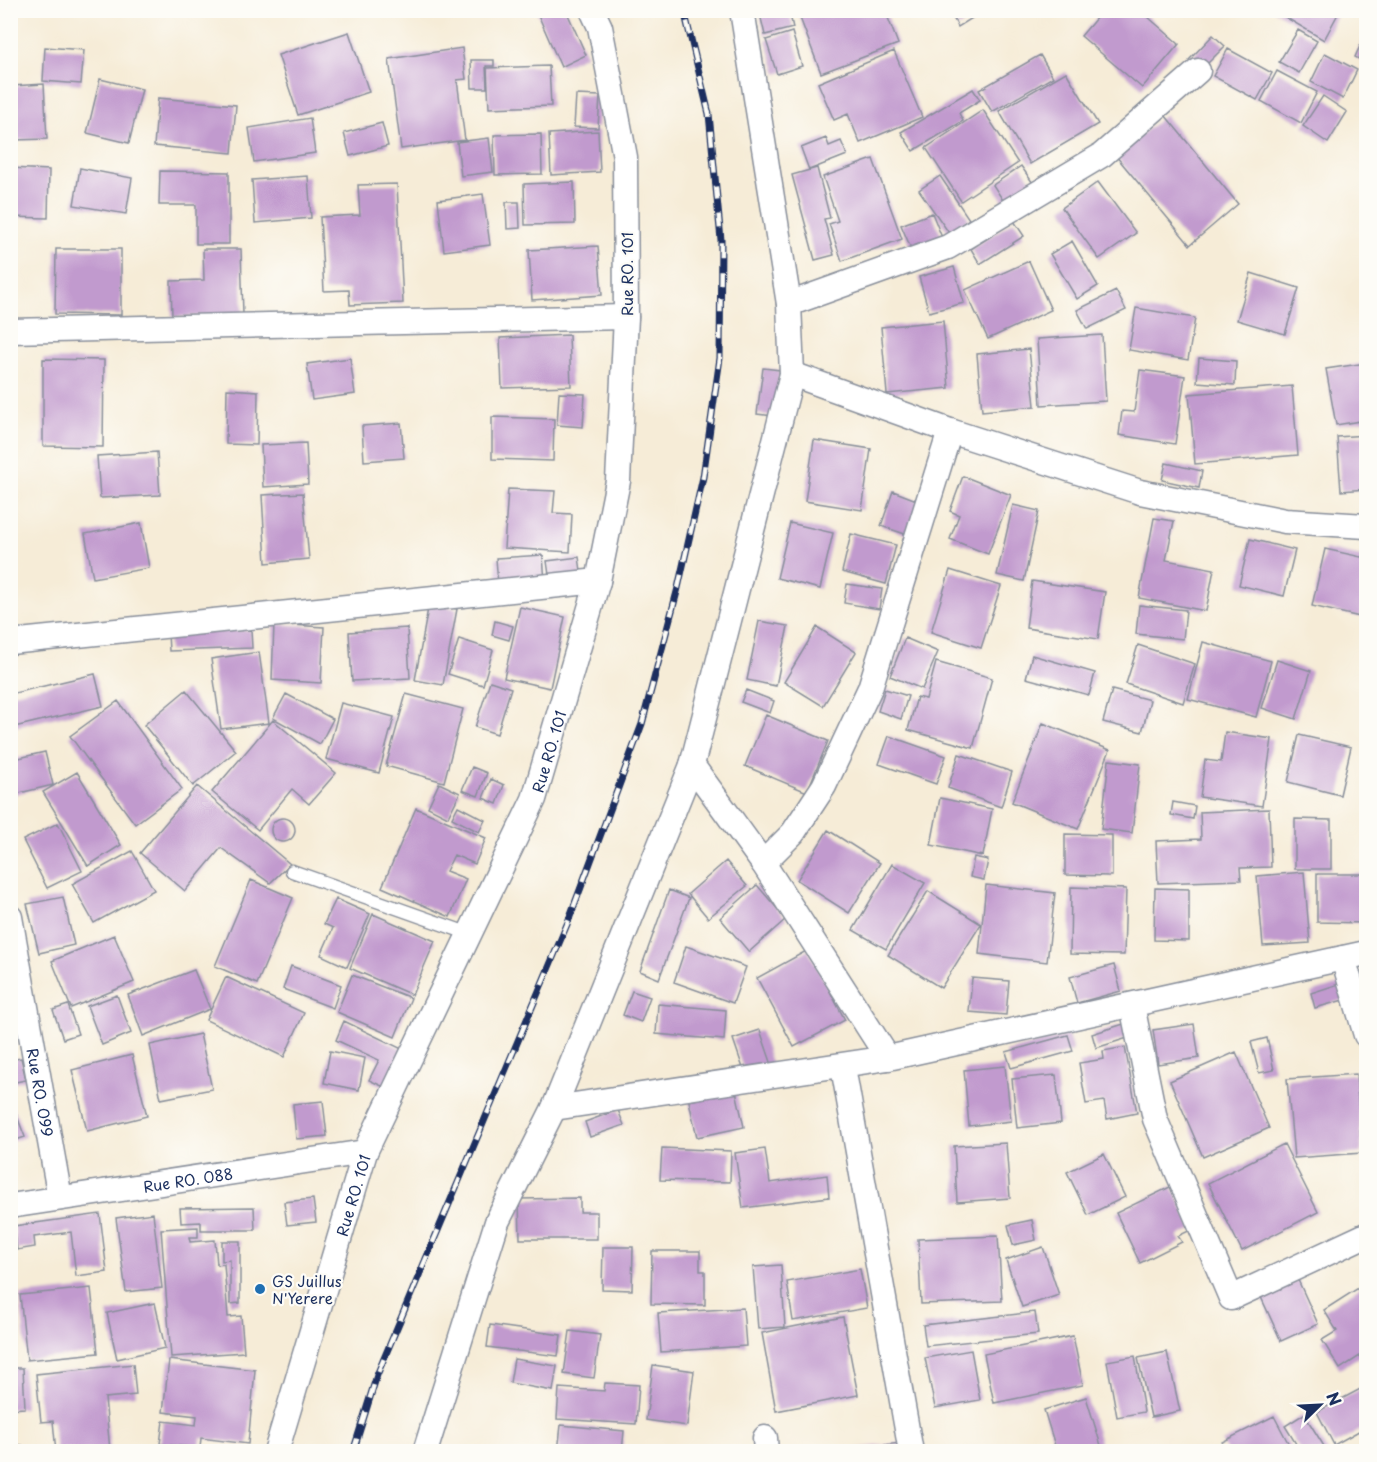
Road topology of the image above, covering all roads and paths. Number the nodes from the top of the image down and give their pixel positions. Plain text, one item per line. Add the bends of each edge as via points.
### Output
1 (592, 10) edge
2 (742, 10) edge
3 (1198, 71) dead end
4 (789, 304) junction
5 (626, 317) junction
6 (10, 331) edge
7 (792, 374) junction
8 (950, 431) junction
9 (1366, 526) edge
10 (598, 581) junction
11 (10, 642) edge
12 (692, 765) junction
13 (763, 863) junction
14 (292, 871) dead end
15 (10, 917) edge
16 (470, 934) junction
17 (1366, 953) edge
18 (1343, 958) junction
19 (1132, 1005) junction
20 (1366, 1035) edge
21 (888, 1058) junction
22 (843, 1067) junction
23 (554, 1108) junction
24 (365, 1152) junction
25 (60, 1198) junction
26 (10, 1206) edge
27 (1366, 1235) edge
28 (10, 1450) edge
29 (21, 1452) edge
30 (276, 1452) edge
31 (425, 1452) edge
32 (911, 1452) edge

1 - 5 street, Rue RO. 101 via 600,27 625,157
2 - 4 street
3 - 4 street via 1102,155 948,248
4 - 7 street
5 - 6 street
5 - 10 street, Rue RO. 101 via 618,481
7 - 8 street
7 - 12 street
8 - 9 street via 1140,492 1285,521
8 - 13 street via 870,688 824,786 793,833
10 - 11 street
10 - 16 street, Rue RO. 101 via 534,799
12 - 13 street
12 - 23 street
13 - 21 street
14 - 16 lane
15 - 25 street, Rue RO. 099
16 - 24 street, Rue RO. 101
17 - 18 street
18 - 19 street
18 - 20 street
19 - 21 street
19 - 27 street via 1155,1119 1231,1298
21 - 22 street
22 - 23 street
22 - 32 street
23 - 31 street via 497,1222
24 - 25 street, Rue RO. 088
24 - 30 street, Rue RO. 101
25 - 26 street, Rue RO. 088
28 - 29 lane

